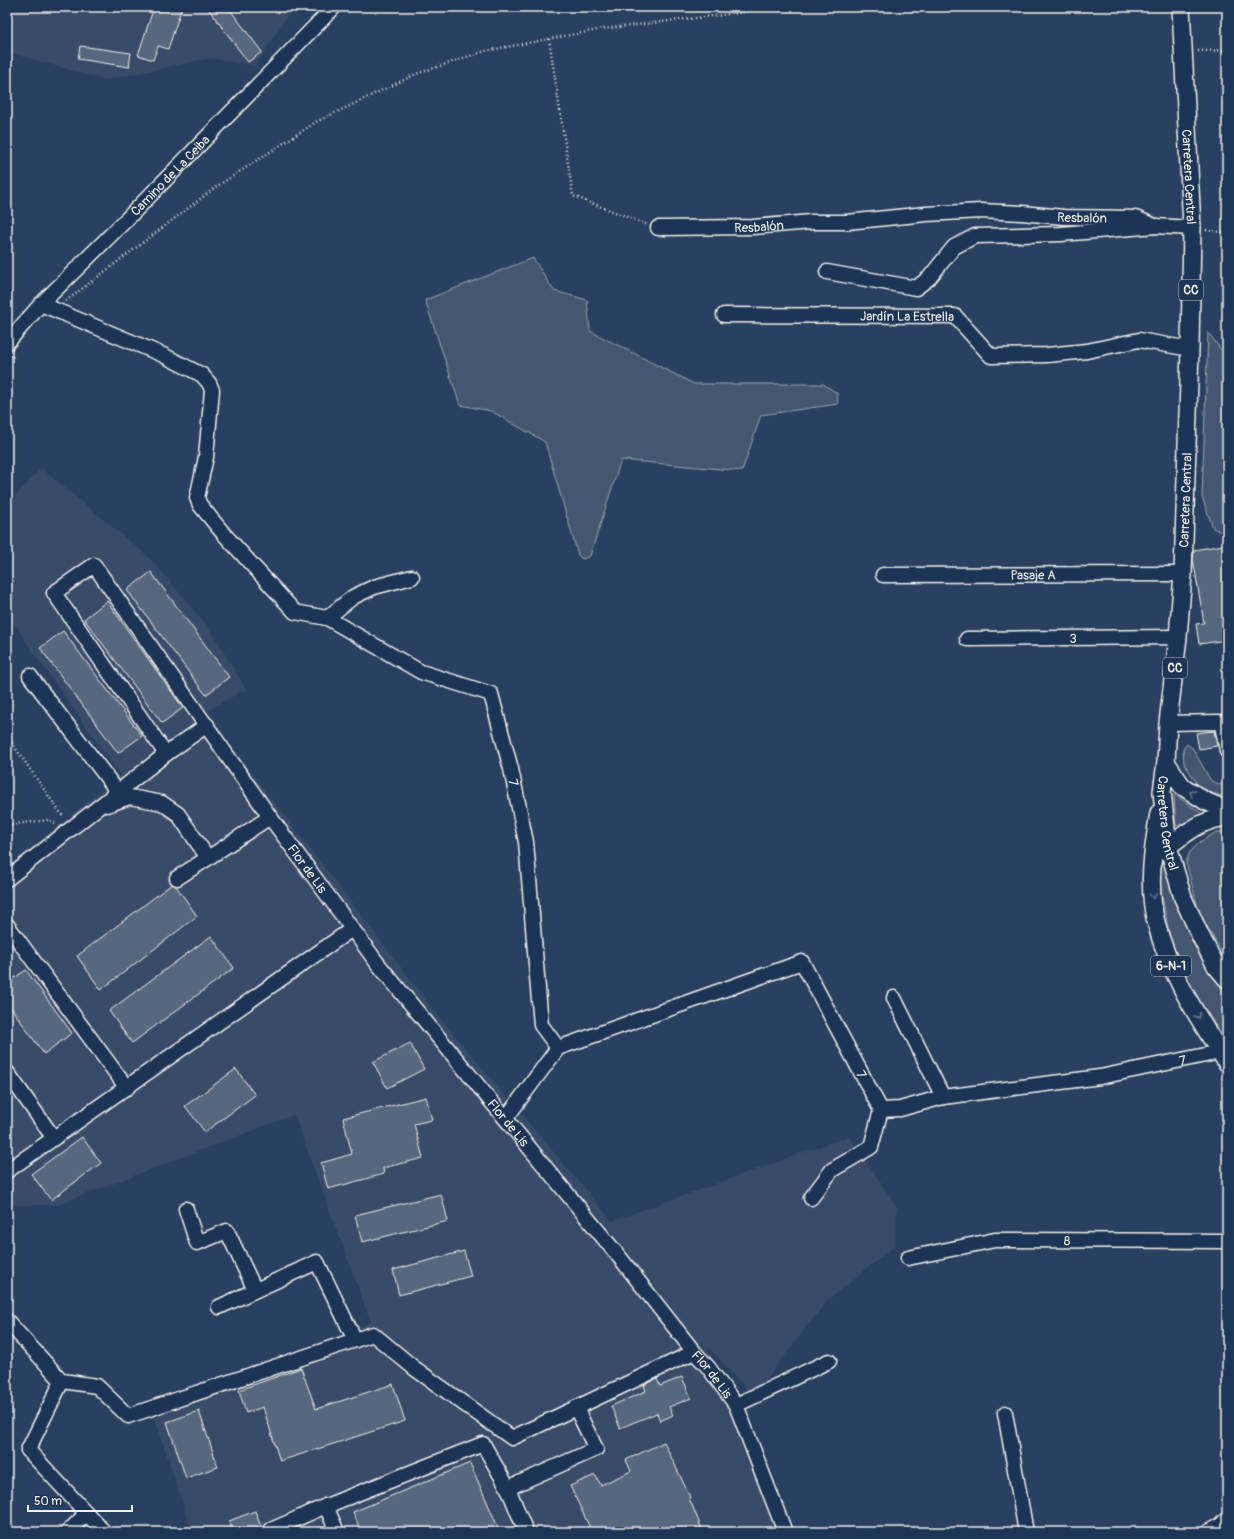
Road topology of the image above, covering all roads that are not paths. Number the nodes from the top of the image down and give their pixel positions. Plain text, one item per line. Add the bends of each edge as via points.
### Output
1 (334, 7) edge
2 (1181, 7) edge
3 (1154, 226) junction
4 (658, 228) road end
5 (1192, 228) junction
6 (827, 272) dead end
7 (41, 304) junction
8 (724, 315) dead end
9 (12, 347) edge
10 (1190, 349) junction
11 (1183, 574) junction
12 (883, 575) dead end
13 (412, 577) dead end
14 (327, 618) junction
15 (1178, 637) junction
16 (967, 639) dead end
17 (30, 676) dead end
18 (1168, 723) junction
19 (207, 725) junction
20 (1227, 751) edge
21 (166, 754) junction
22 (1166, 762) junction
23 (118, 792) junction
24 (1162, 792) junction
25 (95, 809) junction
26 (1227, 810) edge
27 (270, 816) junction
28 (1227, 817) edge
29 (1168, 846) junction
30 (1152, 857) junction
31 (208, 858) junction
32 (177, 878) dead end
33 (7, 879) edge
34 (7, 925) edge
35 (352, 929) junction
36 (1227, 979) edge
37 (894, 998) dead end
38 (558, 1048) junction
39 (1223, 1057) edge
40 (7, 1072) edge
41 (127, 1088) junction
42 (942, 1097) junction
43 (880, 1110) junction
44 (506, 1118) junction
45 (53, 1137) junction
46 (7, 1171) edge
47 (811, 1198) dead end
48 (186, 1209) dead end
49 (1227, 1241) edge
50 (908, 1258) dead end
51 (255, 1290) junction
52 (219, 1307) dead end
53 (7, 1321) edge
54 (354, 1340) junction
55 (694, 1352) junction
56 (829, 1361) dead end
57 (62, 1381) junction
58 (736, 1405) junction
59 (576, 1408) junction
60 (1005, 1413) dead end
61 (508, 1488) junction
62 (326, 1506) junction
63 (86, 1514) junction
64 (1227, 1519) edge
65 (68, 1532) edge
66 (104, 1532) edge
67 (272, 1532) edge
68 (337, 1532) edge
69 (526, 1532) edge
70 (785, 1532) edge
71 (1026, 1532) edge
72 (1208, 1532) edge

1 - 7 street, Camino de La Ceiba
2 - 5 main road, Carretera Central / CC
3 - 4 street, Resbalón via 1135,218 1064,217 980,211 848,222
3 - 5 street
3 - 6 street, Resbalón via 1061,234 975,236 954,247 929,278 916,288
5 - 10 main road, Carretera Central / CC
7 - 9 street, Camino de La Ceiba
7 - 14 street via 202,375 212,390 206,457 197,498 200,505 295,612
8 - 10 street, Jardín La Estrella via 955,316 991,356 1060,354 1139,340
10 - 11 main road, Carretera Central / CC
11 - 12 street, Pasaje A
11 - 15 main road, Carretera Central / CC
13 - 14 street via 374,586 352,597
14 - 38 street, 7 via 421,672 491,694 511,769 526,842 541,1025
15 - 16 street, 3
15 - 18 main road, Carretera Central / CC
17 - 23 street
18 - 20 street via 1219,722 1222,725
18 - 22 main road, Carretera Central / CC
19 - 21 street
19 - 21 street, Flor de Lis via 94,565 54,593
19 - 27 street, Flor de Lis
21 - 23 street
22 - 24 main road, Carretera Central / CC
26 -> 22 main road via 1205,801 1182,786
23 - 25 street
24 - 29 main road, Carretera Central / CC
24 - 30 main road
25 - 31 street via 130,797 162,803 178,814
25 - 33 street
27 - 31 street
27 - 35 street, Flor de Lis
28 - 29 main road via 1214,818 1195,827
29 - 30 main road
29 - 36 main road, Carretera Central / CC via 1183,898 1216,966
30 -> 39 main road, 6-N-1 via 1156,922 1171,966 1195,1013
31 - 32 street
34 - 41 street
35 - 41 street
35 - 44 street, Flor de Lis
37 - 42 street
38 - 43 street, 7 via 802,962
38 - 44 street
39 - 42 street, 7 via 1100,1077
40 - 45 street
41 - 45 street
42 - 43 street, 7 via 900,1109
43 - 47 street via 871,1147 832,1170
44 - 55 street, Flor de Lis
45 - 46 street
48 - 51 street via 197,1243 227,1231
49 - 50 street, 8 via 994,1240
51 - 52 street
51 - 54 street via 317,1262
53 - 57 street
54 - 57 street via 128,1416 97,1386
54 - 59 street via 373,1334 414,1368 512,1438
55 - 58 street, Flor de Lis via 708,1366
55 - 59 street
56 - 58 street
57 - 63 street via 28,1450
58 - 70 street, Flor de Lis
59 - 61 street via 596,1449
60 - 71 street
61 - 62 street via 483,1444
61 - 69 street
62 - 67 street via 271,1530
62 - 68 street
63 - 65 street
63 - 66 street
64 - 72 street

